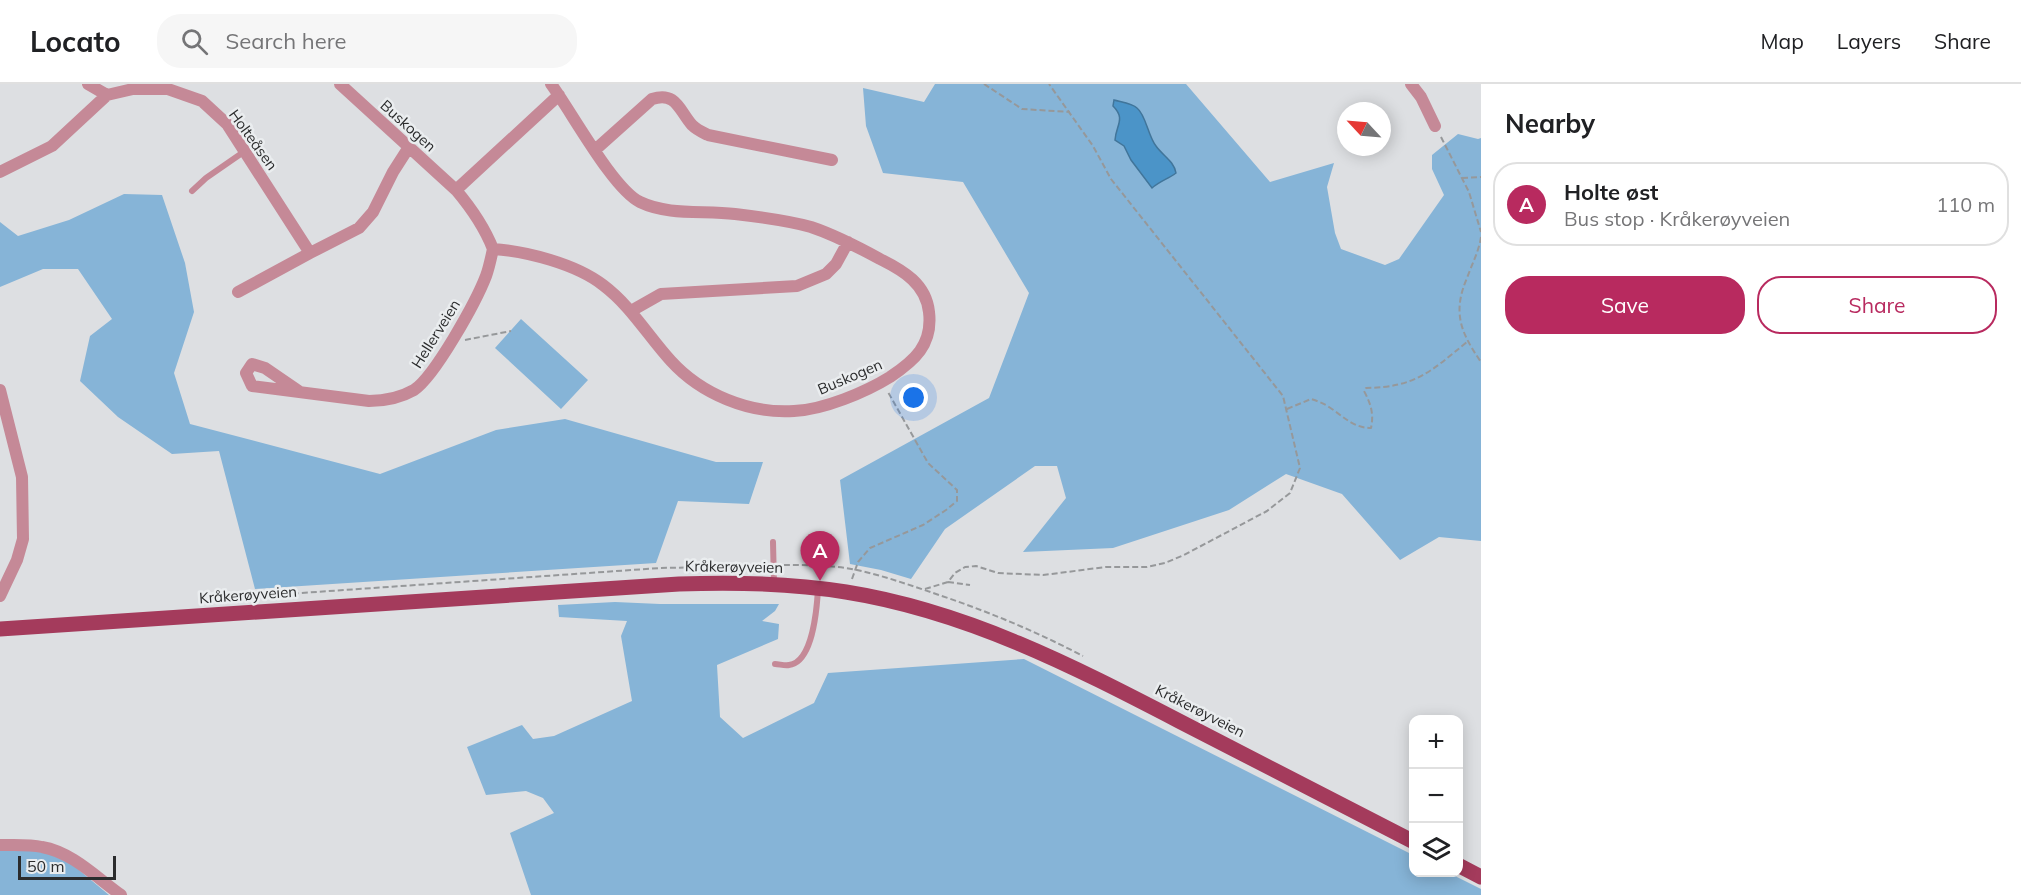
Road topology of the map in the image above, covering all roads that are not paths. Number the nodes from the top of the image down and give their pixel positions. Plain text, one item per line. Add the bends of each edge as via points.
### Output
1 (88, 84) edge
2 (340, 84) edge
3 (551, 84) edge
4 (1411, 84) edge
5 (107, 95) junction
6 (559, 95) junction
7 (1435, 126) road end
8 (409, 147) junction
9 (595, 150) junction
10 (245, 151) junction
11 (832, 160) dead end
12 (0, 172) edge
13 (192, 190) dead end
14 (456, 190) junction
15 (848, 243) junction
16 (493, 249) junction
17 (310, 253) junction
18 (238, 292) dead end
19 (631, 311) junction
20 (0, 390) edge
21 (300, 392) dead end
22 (773, 542) dead end
23 (774, 584) junction
24 (818, 588) junction
25 (0, 596) edge
26 (0, 629) edge
27 (775, 663) dead end
28 (1409, 840) edge
29 (0, 845) edge
30 (1463, 868) edge
31 (1481, 877) edge
32 (121, 895) edge

1 - 5 street
2 - 8 street, Buskogen
3 - 6 street, Buskogen
4 - 7 street
5 - 10 street, Holteåsen via 151,88 186,94 202,101 227,124
5 - 12 street via 52,146
6 - 9 street, Buskogen
6 - 14 street
8 - 14 street, Buskogen
8 - 17 street via 373,212 359,228
9 - 11 street via 660,96 679,104 691,124 708,135
9 - 15 street, Buskogen via 639,202 661,209 789,222
10 - 13 lane
10 - 17 street, Holteåsen
14 - 16 street, Buskogen via 485,230
15 - 19 street via 826,274 797,286 662,294
15 - 19 street, Buskogen via 899,268 918,284 928,299 930,319 928,333 913,362 883,381 830,405 794,412 754,408 708,391 671,361
16 - 19 street, Buskogen via 528,254 585,273
16 - 21 street, Hellerveien via 466,318 426,380 414,390 386,401
17 - 18 street
20 - 25 street via 22,477 23,539
22 - 23 lane
23 - 24 main road, Kråkerøyveien
23 - 26 main road, Kråkerøyveien via 668,585
24 - 27 lane via 807,649 790,665
24 - 28 main road, Kråkerøyveien via 933,612 1045,654
29 - 32 street via 41,846 56,851
30 - 31 main road

